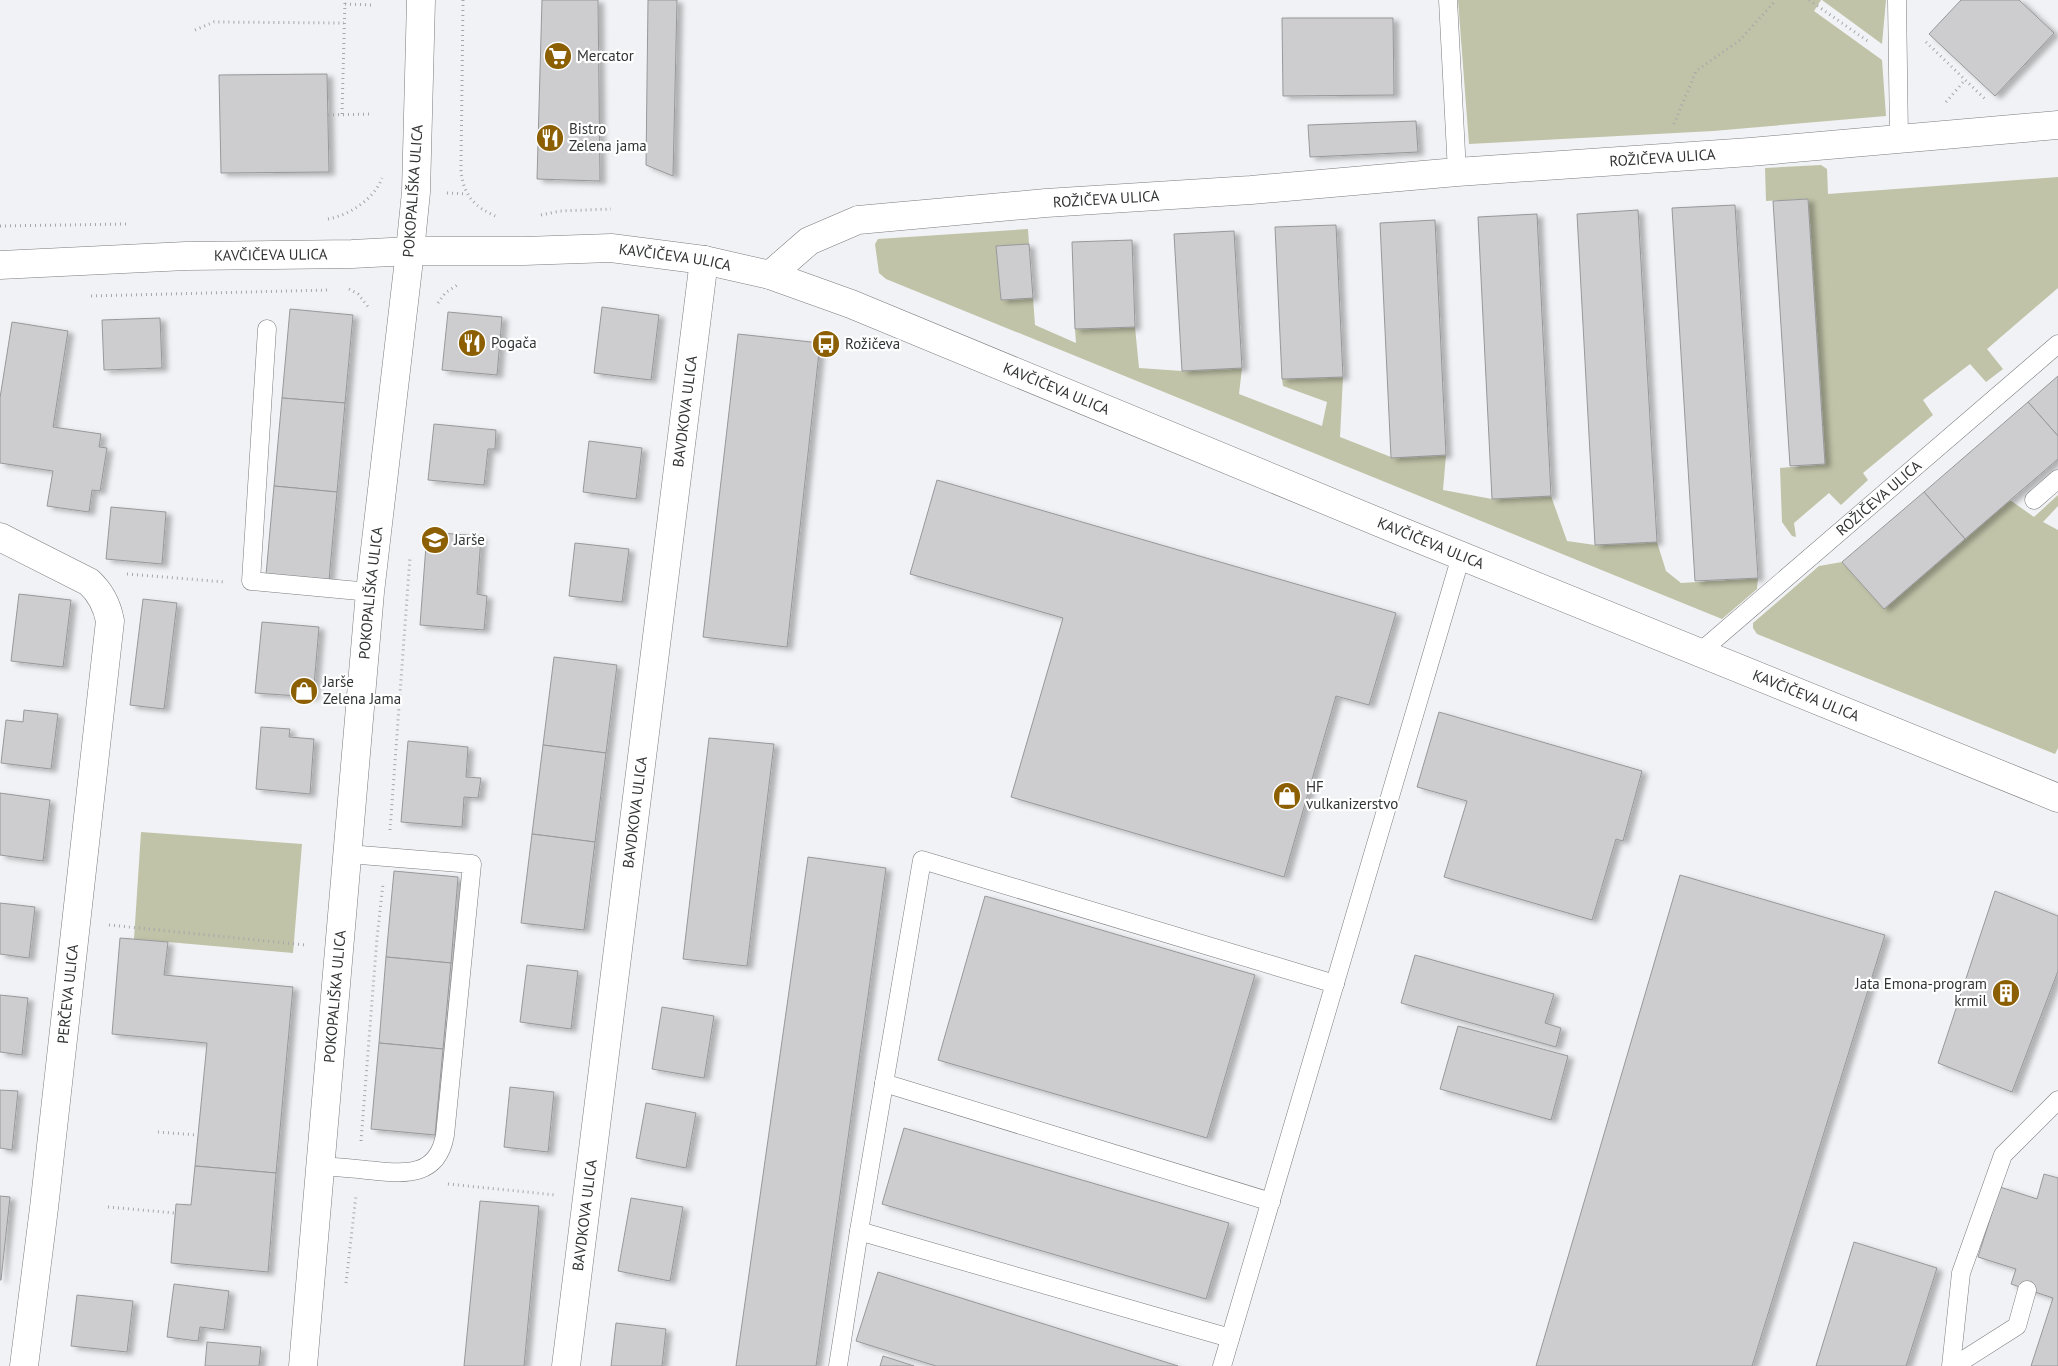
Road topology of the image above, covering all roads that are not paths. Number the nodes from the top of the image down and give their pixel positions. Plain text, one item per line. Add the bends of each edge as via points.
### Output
1 (421, 0) edge
2 (1448, 0) edge
3 (1897, 7) edge
4 (2058, 126) edge
5 (1899, 138) junction
6 (1457, 172) junction
7 (410, 251) junction
8 (704, 260) junction
9 (0, 265) edge
10 (770, 275) junction
11 (267, 328) dead end
12 (2058, 344) edge
13 (2058, 479) edge
14 (2034, 500) dead end
15 (0, 538) edge
16 (1461, 556) junction
17 (370, 592) junction
18 (1700, 652) junction
19 (2058, 798) edge
20 (348, 854) junction
21 (1335, 984) junction
22 (884, 1083) junction
23 (2058, 1100) edge
24 (321, 1166) junction
25 (1271, 1202) junction
26 (859, 1231) junction
27 (2027, 1290) dead end
28 (1230, 1338) junction
29 (24, 1366) edge
30 (303, 1366) edge
31 (566, 1366) edge
32 (838, 1366) edge
33 (1222, 1366) edge
34 (1952, 1366) edge

1 - 7 street, POKOPALIŠKA ULICA via 416,192
2 - 6 lane
3 - 5 lane
4 - 5 street, ROŽIČEVA ULICA
5 - 6 street, ROŽIČEVA ULICA via 1750,152
6 - 10 street, ROŽIČEVA ULICA via 858,220 809,241
7 - 8 street, KAVČIČEVA ULICA via 611,248
7 - 9 street, KAVČIČEVA ULICA via 186,256
7 - 17 street, POKOPALIŠKA ULICA
8 - 10 street, KAVČIČEVA ULICA
8 - 31 street, BAVDKOVA ULICA
10 - 16 street, KAVČIČEVA ULICA via 861,308
11 - 17 lane via 251,581
12 - 18 lane, ROŽIČEVA ULICA
13 - 14 lane
15 - 29 street, PERČEVA ULICA via 89,582 104,601 110,621
16 - 18 street, KAVČIČEVA ULICA
16 - 21 lane
17 - 20 street, POKOPALIŠKA ULICA
18 - 19 street, KAVČIČEVA ULICA
20 - 24 street, POKOPALIŠKA ULICA
20 - 24 lane via 472,864 445,1135 439,1152 416,1171 400,1173
21 - 22 lane via 922,860
21 - 25 lane
22 - 25 lane
22 - 26 lane
23 - 34 lane via 2003,1155 1961,1272
24 - 30 street, POKOPALIŠKA ULICA
25 - 28 lane
26 - 28 lane
26 - 32 lane
27 - 34 lane via 2017,1326
28 - 33 lane

